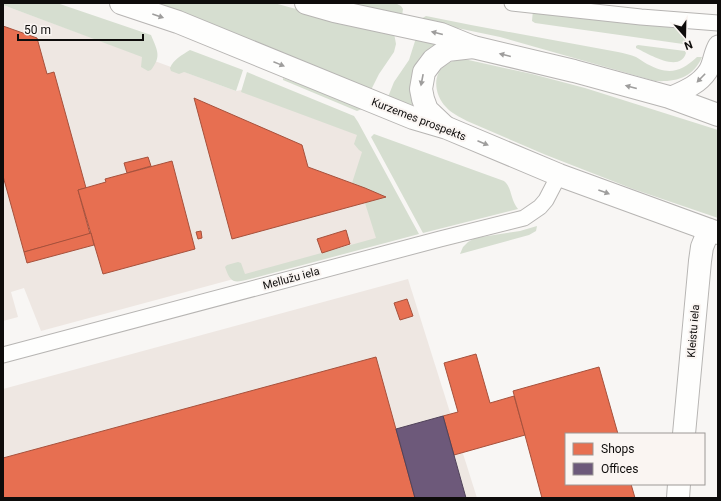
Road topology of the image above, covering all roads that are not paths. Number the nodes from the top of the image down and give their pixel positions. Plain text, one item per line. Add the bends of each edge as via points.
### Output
1 (122, 3) edge
2 (306, 3) edge
3 (512, 3) edge
4 (718, 23) edge
5 (718, 45) edge
6 (473, 47) junction
7 (669, 97) junction
8 (718, 115) edge
9 (447, 128) junction
10 (559, 176) junction
11 (713, 232) edge
12 (3, 355) edge
13 (684, 433) edge
14 (680, 485) edge
15 (678, 498) edge

1 -> 9 main road, Kurzemes prospekts via 178,22 412,118
6 -> 2 main road via 441,34
3 - 4 street
5 -> 7 street via 708,71 697,83
7 -> 6 main road
6 -> 9 main road via 447,50 433,60 424,72 421,89 427,110
7 - 8 main road
9 -> 10 main road, Kurzemes prospekts
10 -> 11 main road, Kurzemes prospekts
10 - 12 street, Mellužu iela via 540,208 524,218
11 - 13 main road, Kleistu iela via 702,247 699,267
14 - 15 main road

